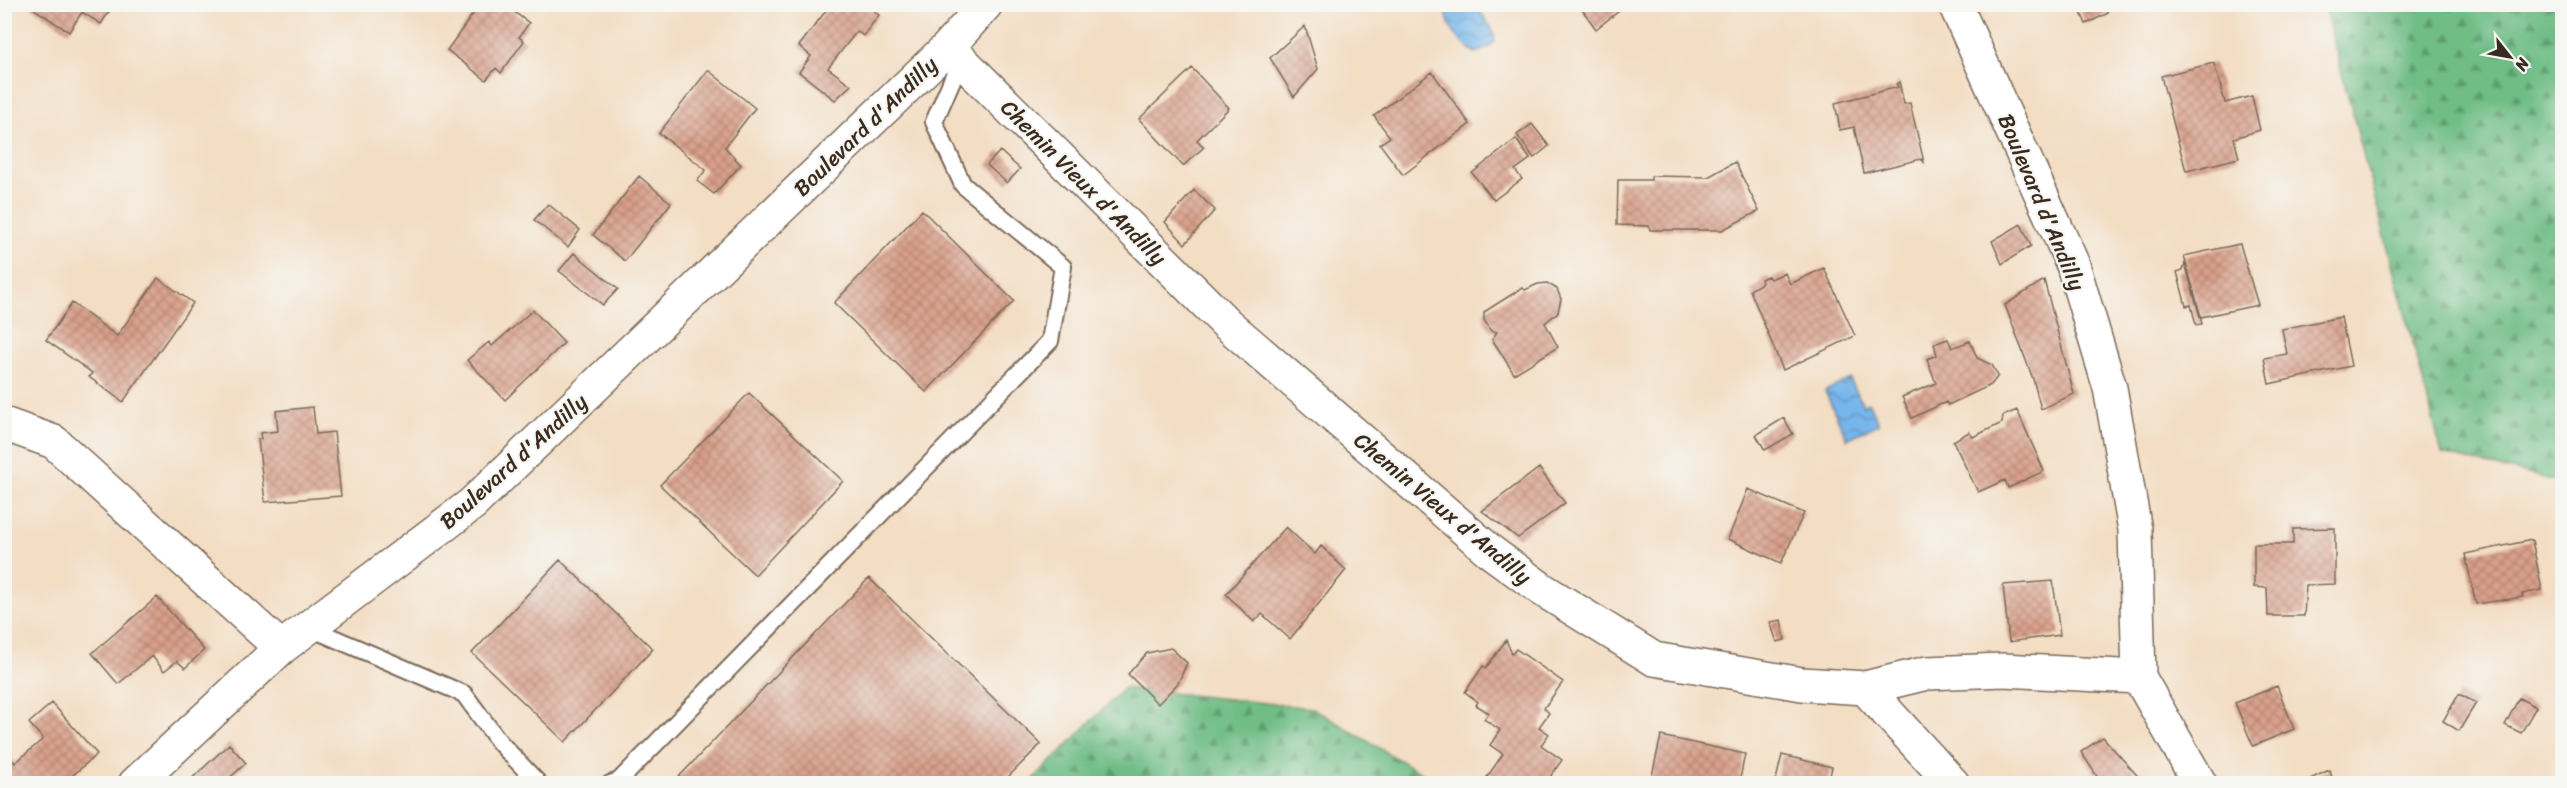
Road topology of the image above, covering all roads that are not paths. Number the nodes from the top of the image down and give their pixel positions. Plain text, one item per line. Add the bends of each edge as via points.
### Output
1 (986, 4) edge
2 (1955, 4) edge
3 (955, 53) junction
4 (4, 424) edge
5 (308, 627) junction
6 (281, 648) junction
7 (2139, 677) junction
8 (1864, 688) junction
9 (135, 783) edge
10 (540, 783) edge
11 (610, 783) edge
12 (1953, 783) edge
13 (2200, 783) edge

1 - 3 street, Boulevard d'Andilly
2 - 7 street, Boulevard d'Andilly via 2073,265 2110,388 2135,530
3 - 5 street, Boulevard d'Andilly via 472,504
3 - 8 street, Chemin Vieux d'Andilly via 1227,324 1491,552 1543,590 1654,659 1803,684
3 - 11 lane via 934,122 963,185 1063,267 1050,341 619,780
4 - 6 street via 54,442
5 - 6 street, Boulevard d'Andilly
5 - 10 lane via 464,694 500,743
6 - 9 street, Boulevard d'Andilly
7 - 8 street, Chemin Vieux d'Andilly via 2003,670 1927,673
7 - 13 street, Boulevard d'Andilly
8 - 12 street

